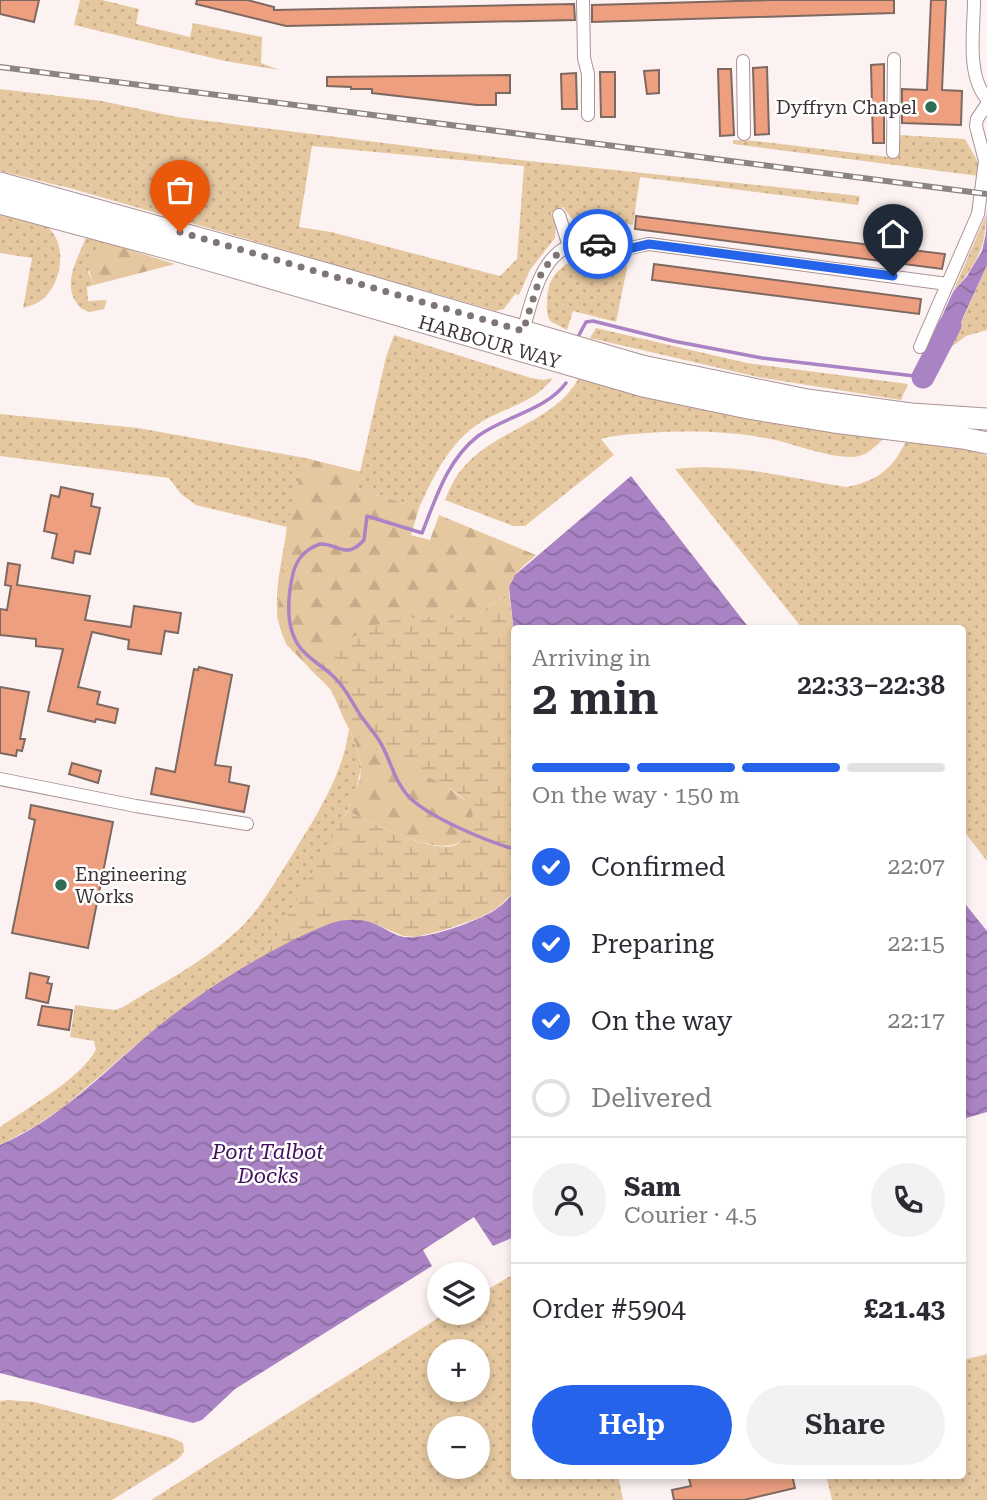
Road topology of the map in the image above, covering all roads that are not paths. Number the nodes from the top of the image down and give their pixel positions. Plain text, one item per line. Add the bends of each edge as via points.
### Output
1 (583, 0) edge
2 (974, 0) edge
3 (894, 59) dead end
4 (743, 61) dead end
5 (987, 99) edge
6 (987, 104) edge
7 (588, 115) dead end
8 (744, 134) dead end
9 (893, 152) dead end
10 (0, 183) edge
11 (0, 203) edge
12 (559, 215) dead end
13 (569, 246) junction
14 (947, 284) junction
15 (523, 331) junction
16 (920, 347) dead end
17 (987, 419) edge
18 (987, 443) edge
19 (0, 779) edge
20 (247, 824) dead end

1 - 7 street
2 - 5 street via 975,68
3 - 9 street
4 - 8 street
6 - 14 street via 976,126 985,161 978,214
10 - 15 main road, HARBOUR WAY
11 - 18 main road, HARBOUR WAY via 643,386 748,408
12 - 13 street
13 - 14 street via 587,242 632,248 649,244
13 - 15 street via 541,274
14 - 16 street
15 - 17 main road, HARBOUR WAY via 642,366 807,400
19 - 20 street

